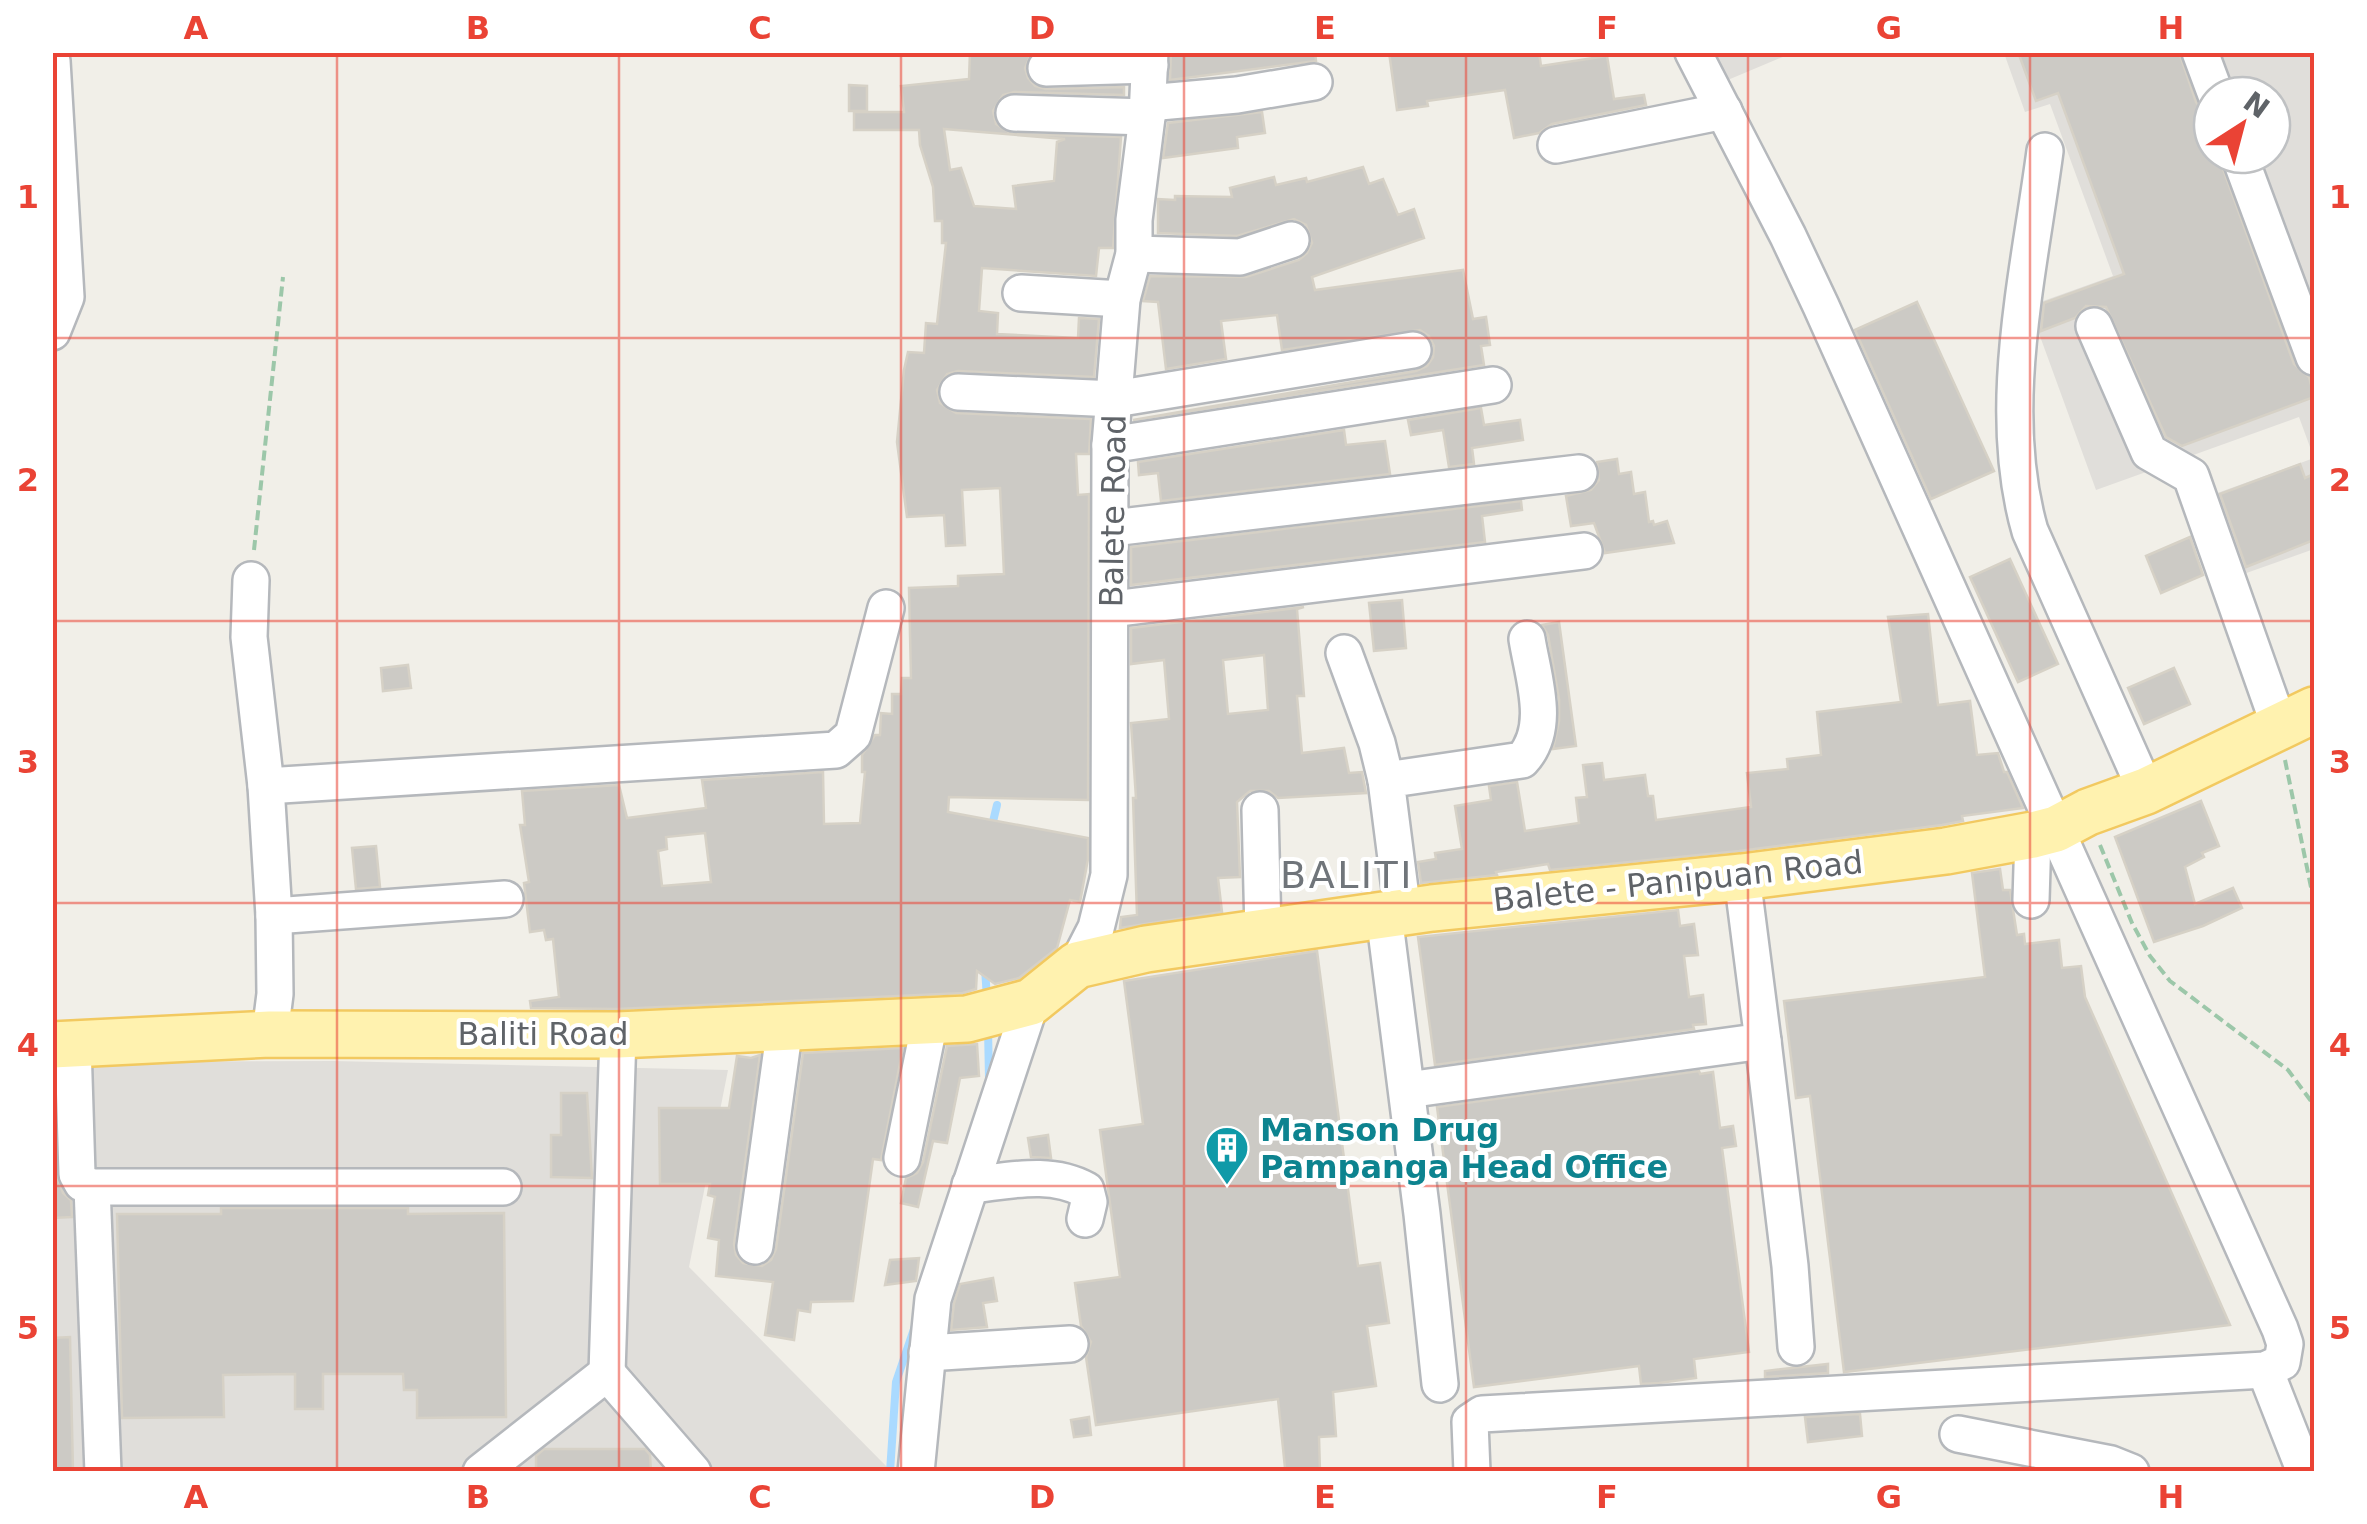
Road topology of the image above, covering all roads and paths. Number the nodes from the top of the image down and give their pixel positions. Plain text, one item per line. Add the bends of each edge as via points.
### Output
1 (1693, 52) edge
2 (1150, 59) edge
3 (52, 61) edge
4 (1046, 68) dead end
5 (1314, 82) dead end
6 (1147, 110) junction
7 (1724, 111) junction
8 (1014, 112) dead end
9 (1556, 144) dead end
10 (2045, 150) dead end
11 (2246, 175) edge
12 (1292, 240) dead end
13 (1134, 254) junction
14 (282, 277) dead end
15 (1021, 293) dead end
16 (1122, 299) junction
17 (2094, 326) dead end
18 (52, 332) edge
19 (1412, 350) dead end
20 (2314, 357) edge
21 (1493, 385) dead end
22 (958, 392) dead end
23 (1115, 399) junction
24 (1110, 445) junction
25 (1579, 474) dead end
26 (1112, 528) junction
27 (1584, 551) dead end
28 (252, 580) joint
29 (886, 608) dead end
30 (1112, 608) junction
31 (1527, 639) dead end
32 (1344, 653) dead end
33 (2297, 717) edge
34 (1386, 780) junction
35 (266, 786) junction
36 (2146, 791) junction
37 (1260, 810) dead end
38 (2059, 825) junction
39 (1742, 877) junction
40 (506, 899) dead end
41 (2031, 900) dead end
42 (2314, 902) edge
43 (1394, 914) junction
44 (274, 916) junction
45 (1264, 931) junction
46 (1077, 965) junction
47 (1021, 1006) junction
48 (948, 1020) junction
49 (785, 1026) junction
50 (270, 1034) junction
51 (618, 1035) junction
52 (1763, 1041) junction
53 (63, 1046) edge
54 (1406, 1090) junction
55 (2314, 1105) edge
56 (902, 1158) dead end
57 (970, 1185) junction
58 (92, 1187) junction
59 (503, 1188) dead end
60 (1086, 1220) dead end
61 (755, 1246) dead end
62 (1070, 1344) dead end
63 (1796, 1346) dead end
64 (927, 1353) junction
65 (2265, 1370) junction
66 (607, 1373) junction
67 (1440, 1384) dead end
68 (1958, 1434) dead end
69 (2042, 1460) edge
70 (104, 1472) edge
71 (481, 1472) edge
72 (693, 1472) edge
73 (916, 1472) edge
74 (1472, 1472) edge
75 (2131, 1472) edge
76 (2305, 1472) edge

1 - 7 street
2 - 4 street
2 - 6 street, Balete Road
3 - 18 street via 66,297
5 - 6 street
6 - 8 street
6 - 13 street, Balete Road
7 - 9 street
7 - 38 street via 1805,271
10 - 36 street via 2018,350 2020,495
11 - 20 street
12 - 13 street via 1240,258
13 - 16 street, Balete Road
14 - 28 path
15 - 16 street
16 - 23 street, Balete Road
17 - 33 street via 2149,452 2191,476
19 - 23 street
21 - 24 street
22 - 23 street
23 - 24 street, Balete Road
24 - 26 street, Balete Road
25 - 26 street
26 - 30 street, Balete Road
27 - 30 street
28 - 35 street via 249,638
29 - 35 street via 853,736 836,750
30 - 46 street, Balete Road via 1109,875 1096,928
31 - 34 street via 1540,722 1522,760
32 - 34 street
33 - 36 main road, Balete - Panipuan Road
33 - 42 path
34 - 43 street
35 - 44 street
36 - 38 main road, Balete - Panipuan Road
37 - 45 street
38 - 39 main road, Balete - Panipuan Road via 1946,850
38 - 41 street
38 - 55 path via 2170,981 2288,1070
38 - 65 street via 2280,1329 2285,1354
39 - 43 main road, Balete - Panipuan Road
39 - 52 street
40 - 44 street
43 - 45 main road, Balete - Panipuan Road
43 - 54 street
44 - 50 street
45 - 46 main road, Balete - Panipuan Road
46 - 47 main road, Balete - Panipuan Road
47 - 48 main road, Baliti Road
47 - 57 street
48 - 49 main road, Baliti Road
48 - 56 street
49 - 51 main road, Baliti Road
49 - 61 street
50 - 51 main road, Baliti Road
50 - 53 main road, Baliti Road
51 - 66 street
52 - 54 street
52 - 63 street
53 - 58 street via 77,1174
54 - 67 street
57 - 60 street via 1071,1182 1086,1190
57 - 64 street via 933,1299
58 - 59 street
58 - 70 street
62 - 64 street
64 - 73 street
65 - 74 street via 1482,1414 1470,1422
65 - 76 street
66 - 71 street
66 - 72 street
68 - 69 street
69 - 75 street via 2111,1464

